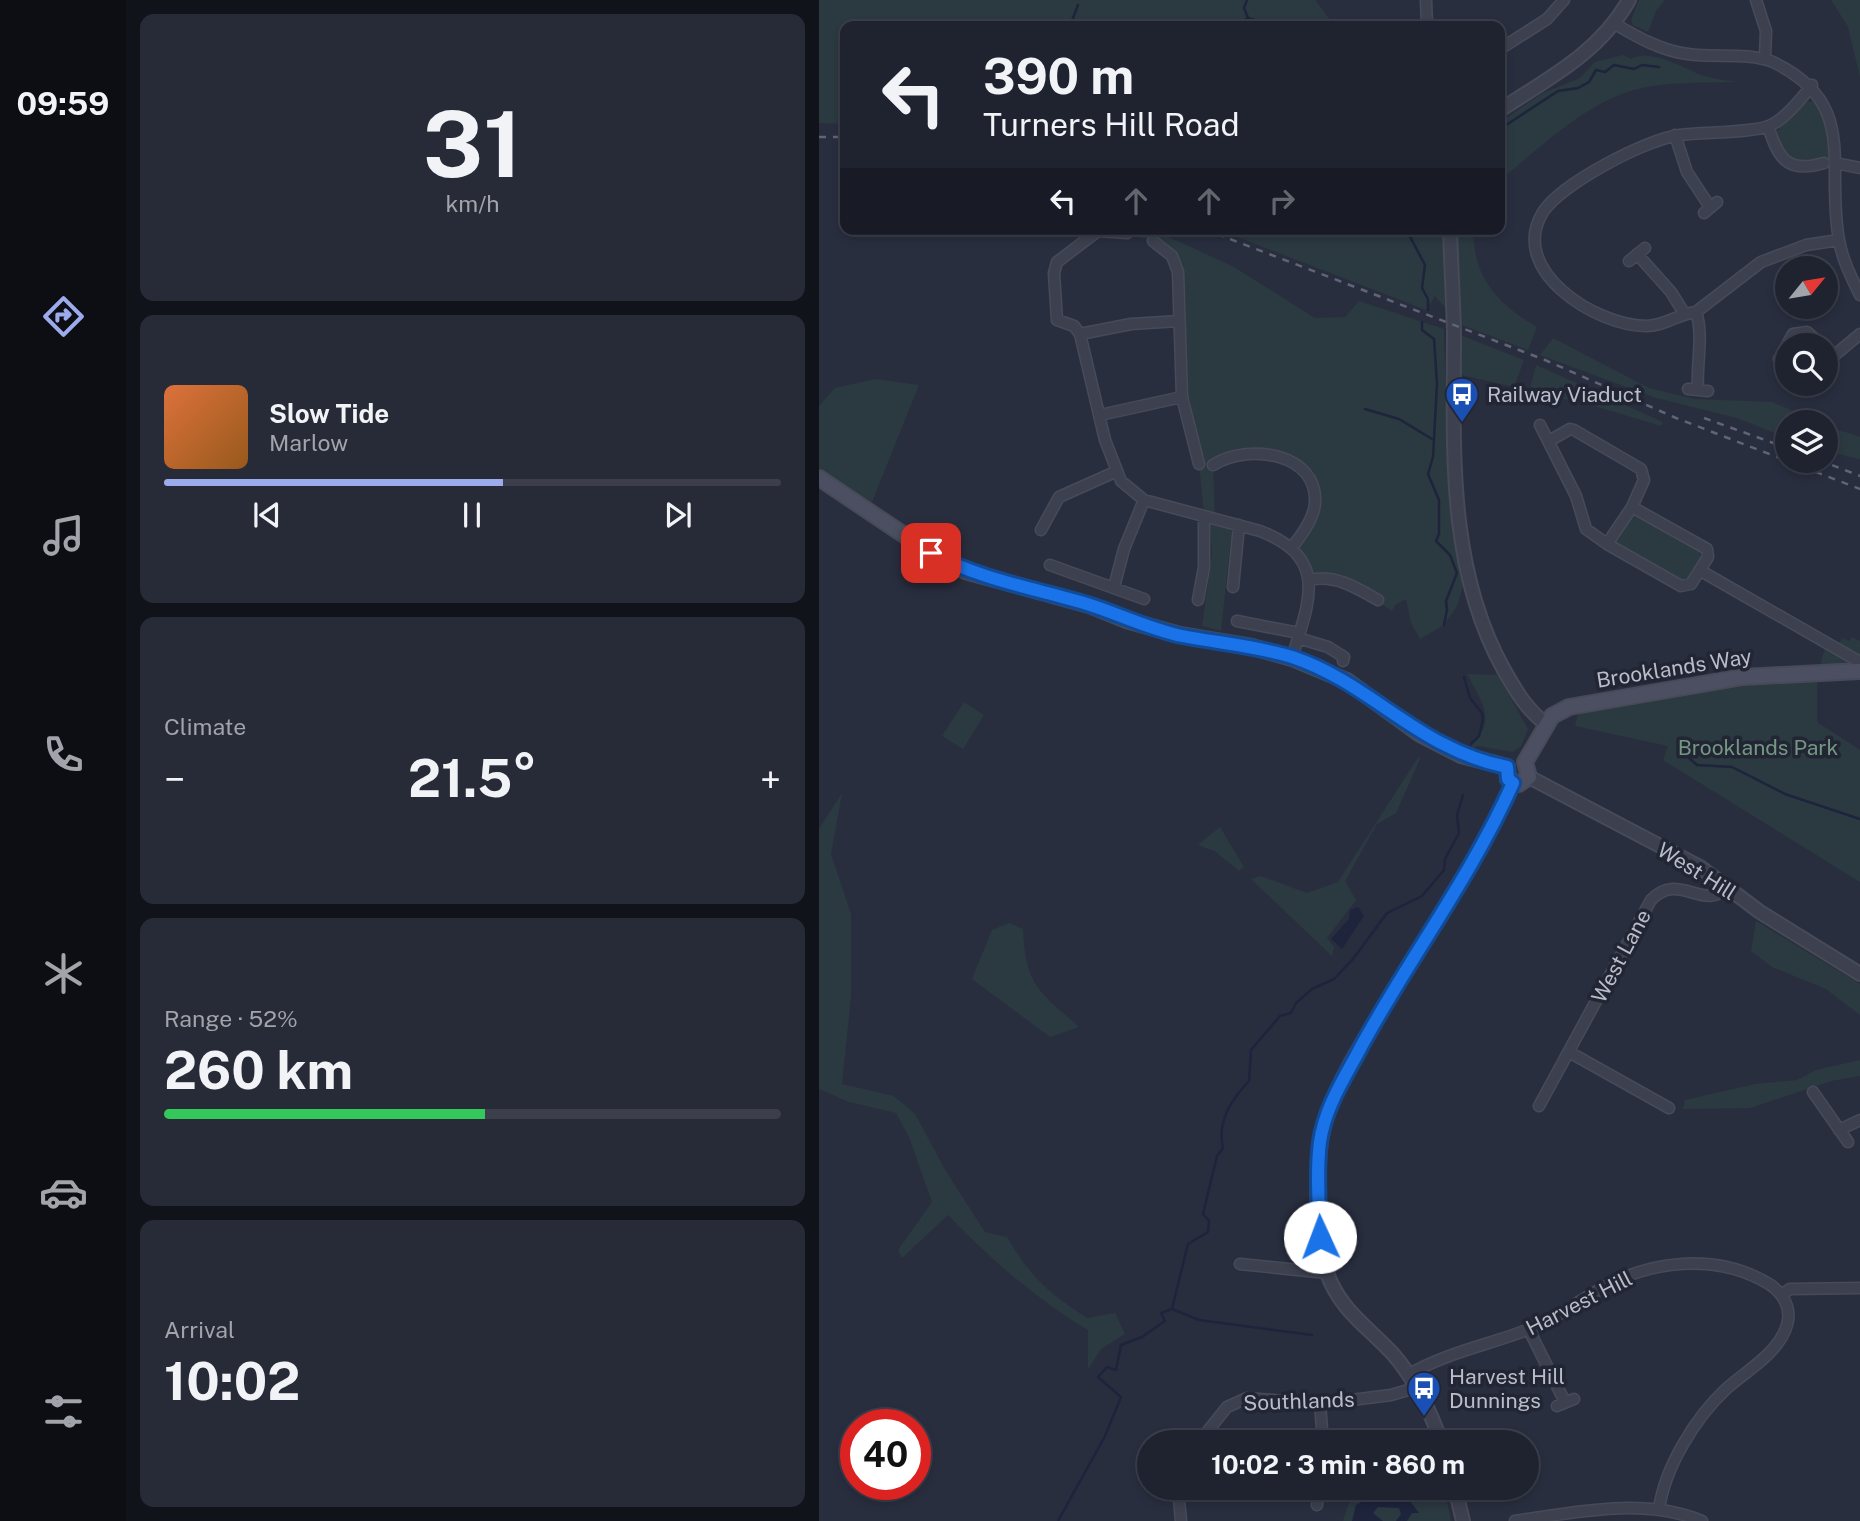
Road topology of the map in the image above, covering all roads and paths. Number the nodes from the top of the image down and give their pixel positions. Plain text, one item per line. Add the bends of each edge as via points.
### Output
1 (1426, 0) edge
2 (1565, 0) edge
3 (1629, 0) edge
4 (1756, 0) edge
5 (1429, 21) edge
6 (1615, 24) junction
7 (1505, 46) edge
8 (1765, 59) junction
9 (1812, 86) junction
10 (1505, 107) edge
11 (1768, 126) junction
12 (1675, 135) junction
13 (1840, 164) junction
14 (1860, 168) edge
15 (1817, 169) dead end
16 (1710, 207) dead end
17 (1092, 235) edge
18 (1450, 235) edge
19 (1839, 240) junction
20 (1153, 241) dead end
21 (1637, 254) dead end
22 (1860, 295) edge
23 (1696, 312) junction
24 (1684, 313) junction
25 (1179, 321) junction
26 (1080, 334) junction
27 (1860, 334) edge
28 (1838, 353) edge
29 (1698, 390) dead end
30 (1182, 397) junction
31 (1100, 415) junction
32 (1540, 425) dead end
33 (1549, 441) junction
34 (1213, 453) dead end
35 (1224, 458) junction
36 (1199, 464) dead end
37 (1213, 465) dead end
38 (1115, 472) junction
39 (819, 478) edge
40 (1144, 500) junction
41 (1632, 507) junction
42 (1204, 516) junction
43 (1239, 525) junction
44 (1041, 530) dead end
45 (1607, 544) junction
46 (1292, 547) junction
47 (1050, 565) dead end
48 (1700, 571) junction
49 (1310, 580) junction
50 (1114, 587) junction
51 (1233, 587) dead end
52 (1144, 599) dead end
53 (1198, 600) dead end
54 (1378, 600) dead end
55 (1237, 621) dead end
56 (1299, 636) junction
57 (1292, 658) junction
58 (1343, 661) dead end
59 (1860, 662) edge
60 (1860, 671) edge
61 (1546, 723) junction
62 (1507, 767) junction
63 (1527, 769) junction
64 (1513, 783) junction
65 (1728, 886) junction
66 (1860, 974) edge
67 (1569, 1052) junction
68 (1813, 1092) dead end
69 (1539, 1106) dead end
70 (1669, 1108) dead end
71 (1860, 1120) edge
72 (1839, 1130) junction
73 (1848, 1142) dead end
74 (1240, 1264) dead end
75 (1327, 1273) junction
76 (1860, 1288) edge
77 (1781, 1295) junction
78 (1529, 1330) junction
79 (1408, 1375) junction
80 (1415, 1388) junction
81 (1566, 1402) dead end
82 (1320, 1404) junction
83 (1208, 1430) edge
84 (1322, 1430) edge
85 (1435, 1430) edge
86 (1179, 1500) edge
87 (1318, 1500) edge
88 (1458, 1500) edge
89 (1317, 1505) dead end
90 (1659, 1509) junction
91 (1181, 1521) edge
92 (1463, 1521) edge
93 (1515, 1521) edge
94 (1702, 1521) edge

1 - 5 street via 1432,12
2 - 7 street via 1547,19
3 - 6 street
4 - 8 street via 1766,31
6 - 8 street via 1676,52
6 - 10 street via 1573,65
8 - 9 street
9 - 11 street
9 - 13 street via 1836,123
11 - 12 street
11 - 15 street via 1780,158
12 - 16 street via 1687,172
12 - 24 street via 1639,147 1564,192 1543,212 1536,236 1546,274 1592,313 1618,323 1645,326 1667,323
13 - 14 street
13 - 19 street
17 - 26 street via 1057,262 1054,273 1057,320 1074,326
18 - 61 street via 1454,484 1468,574 1479,618 1497,659 1520,699
19 - 22 street
19 - 23 street via 1806,245 1761,262
20 - 25 street via 1172,257 1178,272
21 - 24 street
23 - 24 street
23 - 29 street via 1701,336
25 - 26 street
25 - 30 street
26 - 31 street
27 - 28 street
30 - 31 street
30 - 36 street
31 - 38 street
32 - 33 street
33 - 41 street via 1574,430 1641,469 1644,480
33 - 45 street via 1587,529
34 - 35 street
35 - 37 street
35 - 46 street via 1242,453 1275,455 1303,472 1314,489 1315,505
38 - 40 street
38 - 44 street via 1059,497
39 - 57 main road via 964,571 1180,635
40 - 42 street
40 - 50 street via 1123,549
41 - 45 street
41 - 48 street via 1707,549
42 - 43 street
42 - 53 street via 1204,567
43 - 46 street
43 - 51 street
45 - 48 street via 1681,586 1691,584
46 - 49 street
47 - 50 street
48 - 59 street
49 - 54 street via 1335,579
49 - 56 street via 1307,614
50 - 52 street
55 - 56 street
56 - 57 street
56 - 58 street via 1328,647
57 - 62 main road via 1347,681 1420,734 1461,755
60 - 61 main road, Brooklands Way via 1769,674 1669,689 1569,707
61 - 63 main road
62 - 63 main road via 1511,762
62 - 64 main road
63 - 64 main road via 1525,782
63 - 65 street, West Hill
64 - 75 street via 1462,880 1376,1020 1327,1116 1320,1142 1319,1203
65 - 66 street, West Hill via 1760,912
65 - 67 street, West Lane via 1712,898 1673,888 1651,900
67 - 69 street, West Lane
67 - 70 street
68 - 72 street
71 - 72 street
72 - 73 street
74 - 75 street
75 - 79 street via 1347,1310
76 - 77 street via 1790,1289
77 - 78 street, Harvest Hill via 1757,1277 1719,1265 1661,1265 1598,1289
77 - 90 street via 1789,1316 1780,1339 1709,1406 1681,1449
78 - 79 street, Harvest Hill via 1424,1365
78 - 81 street
79 - 80 street
80 - 82 street, Southlands
80 - 85 street
82 - 83 street, Southlands via 1247,1398 1218,1416
82 - 84 street
86 - 91 street
87 - 89 street
88 - 92 street
90 - 93 street via 1580,1511
90 - 94 street

